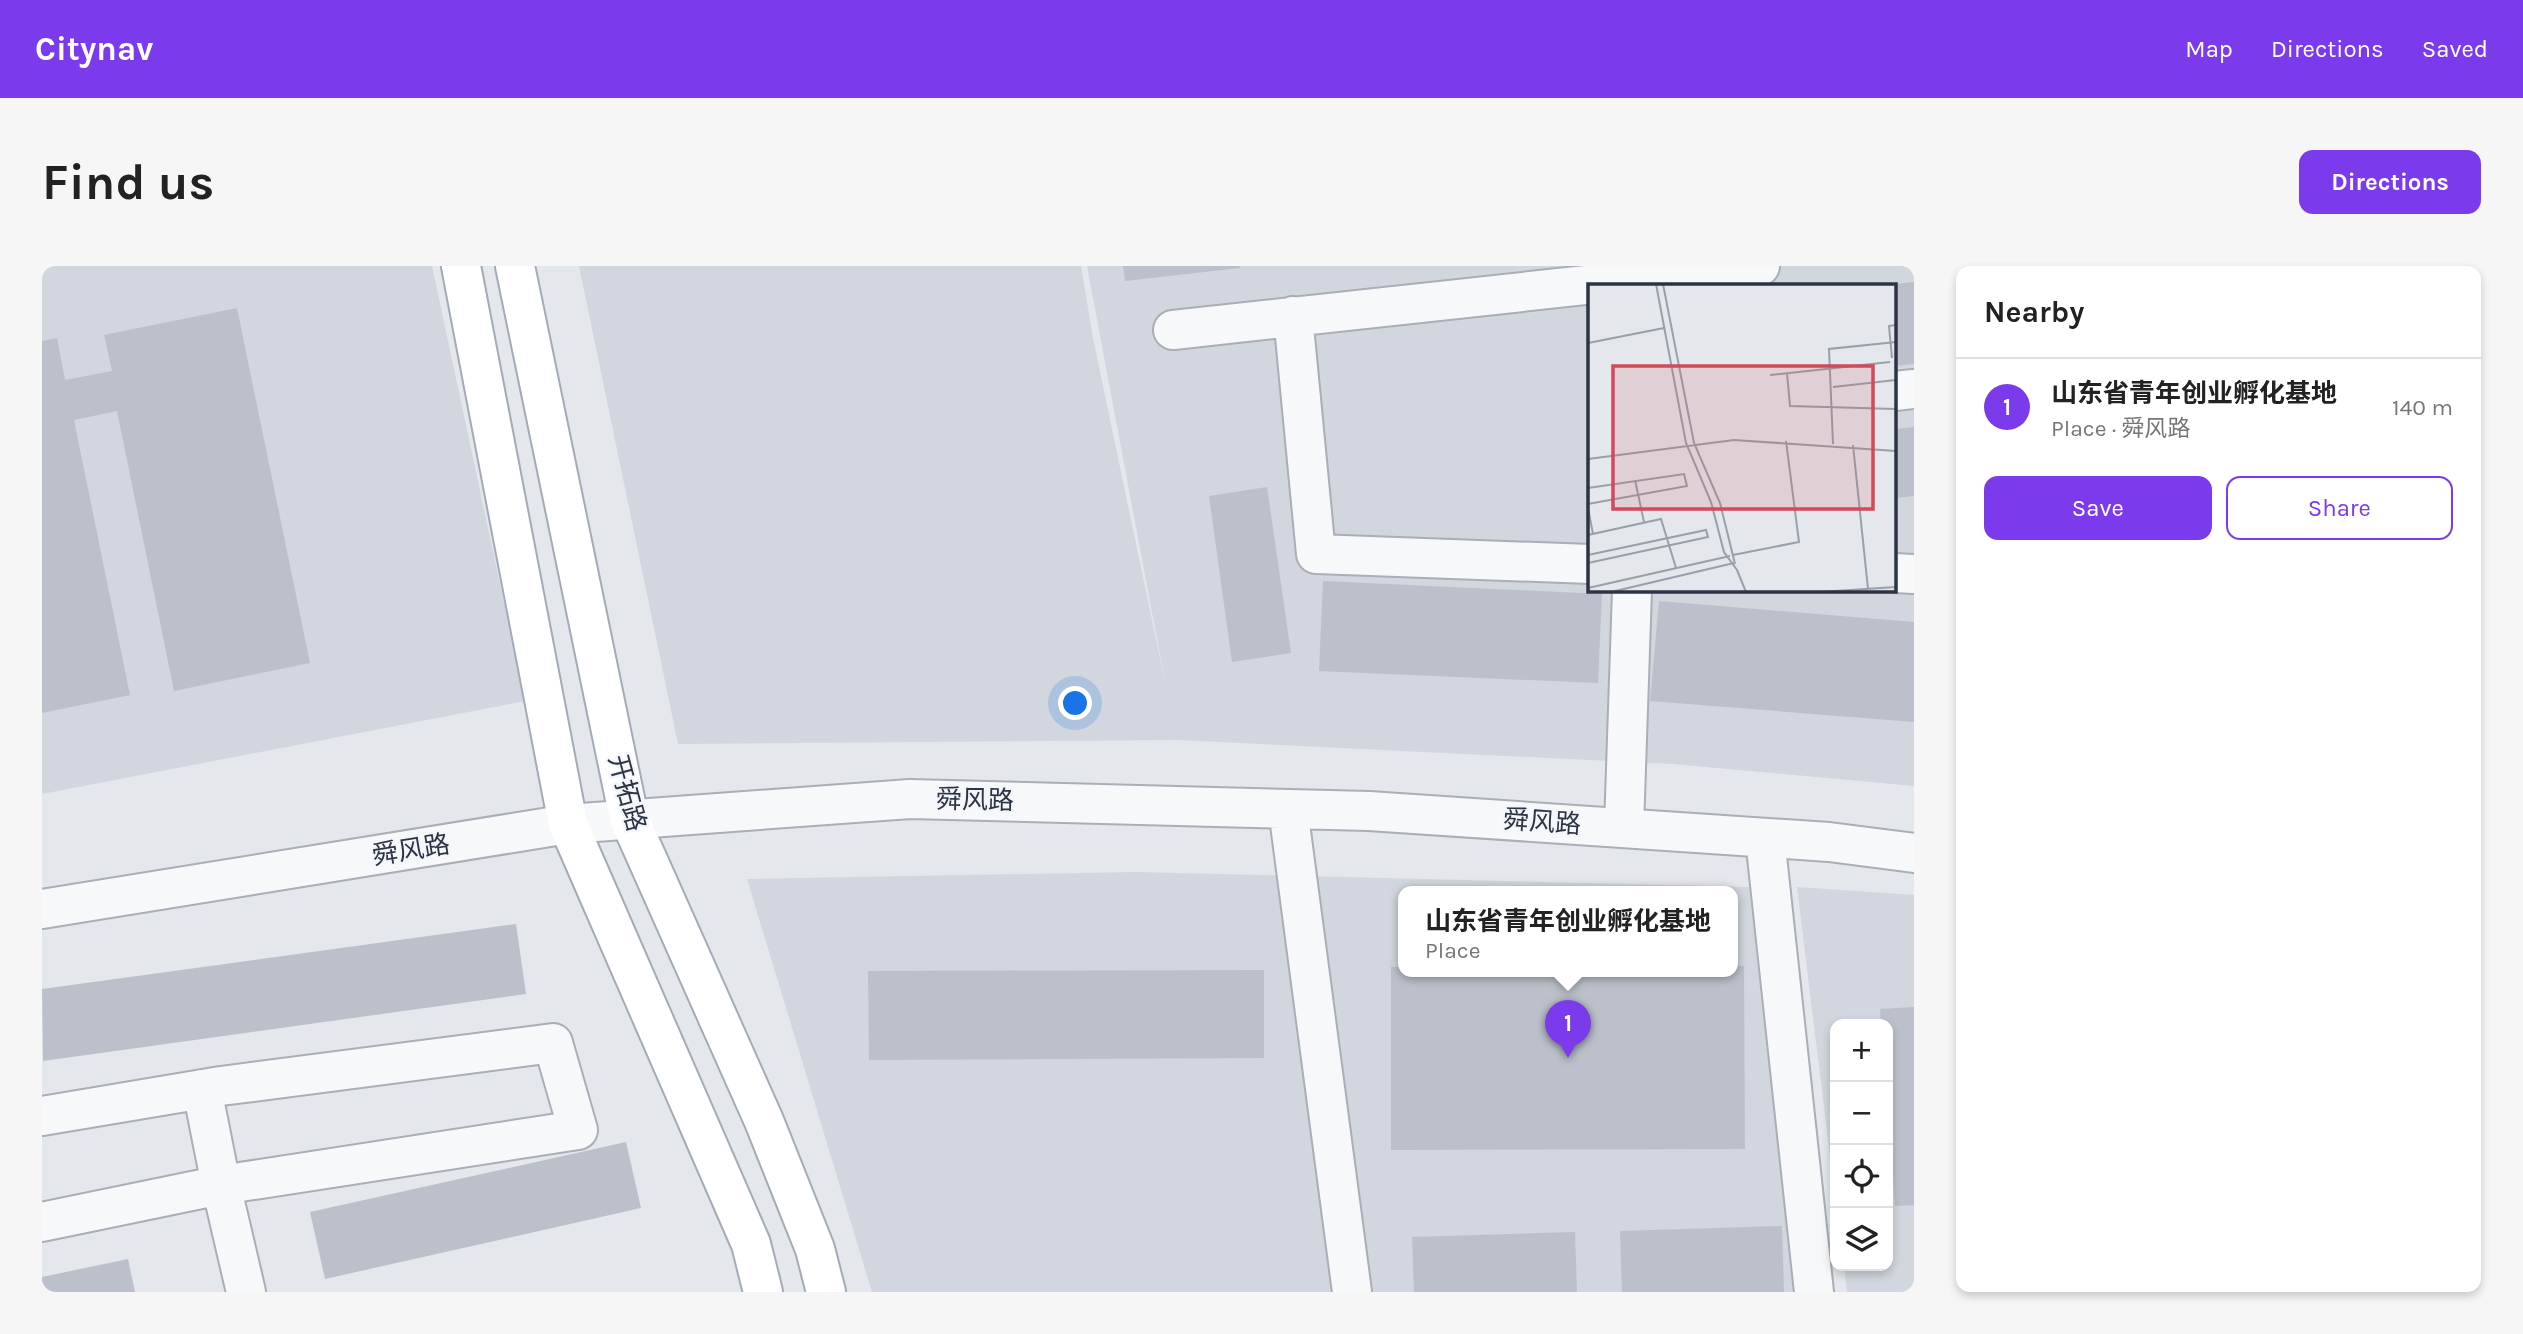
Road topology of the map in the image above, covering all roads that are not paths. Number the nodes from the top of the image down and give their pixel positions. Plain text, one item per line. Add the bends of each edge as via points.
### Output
1 (461, 266) edge
2 (516, 266) edge
3 (1760, 266) edge
4 (1613, 278) edge
5 (1293, 316) junction
6 (1173, 330) dead end
7 (1914, 389) edge
8 (1896, 391) edge
9 (1588, 564) edge
10 (1896, 573) edge
11 (1914, 574) edge
12 (1632, 592) edge
13 (1288, 809) junction
14 (629, 818) junction
15 (568, 824) junction
16 (1624, 828) junction
17 (1765, 838) junction
18 (1914, 853) edge
19 (42, 909) edge
20 (202, 1088) junction
21 (42, 1116) edge
22 (221, 1185) junction
23 (42, 1222) edge
24 (246, 1292) edge
25 (763, 1292) edge
26 (826, 1292) edge
27 (1352, 1292) edge
28 (1814, 1292) edge

1 - 15 main road
2 - 14 main road, 开拓路
3 - 4 street
4 - 5 street
5 - 6 street
5 - 9 street via 1316,554
7 - 8 street
10 - 11 street
12 - 16 street
13 - 14 street, 舜风路 via 910,799
13 - 16 street, 舜风路
13 - 27 street
14 - 15 street, 舜风路
14 - 26 main road, 开拓路 via 764,1121 815,1249
15 - 19 street, 舜风路
15 - 25 main road via 751,1244
16 - 17 street, 舜风路
17 - 18 street, 舜风路
17 - 28 street
20 - 21 street
20 - 22 street
20 - 22 street via 553,1043 578,1130
22 - 23 street
22 - 24 street

